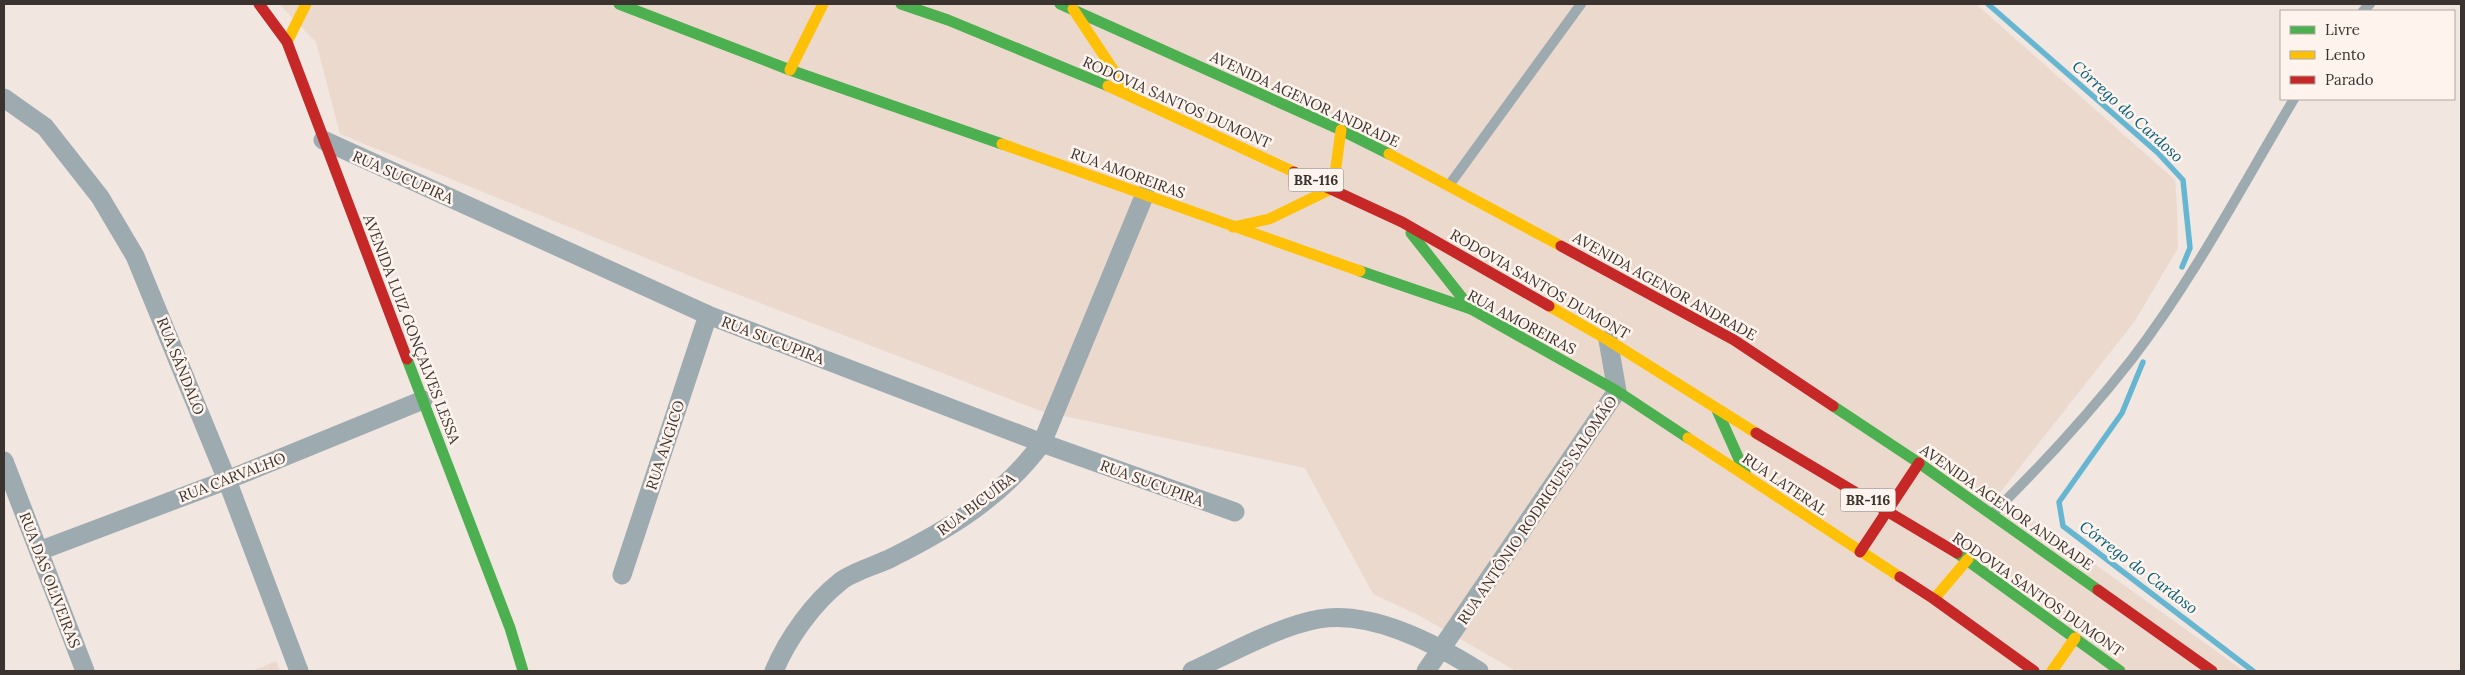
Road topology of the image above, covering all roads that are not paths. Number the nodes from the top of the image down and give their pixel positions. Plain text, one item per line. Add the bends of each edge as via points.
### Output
1 (258, 4) edge
2 (306, 4) edge
3 (619, 4) edge
4 (823, 4) edge
5 (902, 4) edge
6 (1060, 4) edge
7 (1581, 4) edge
8 (1074, 9) junction
9 (287, 42) junction
10 (790, 70) junction
11 (1130, 95) junction
12 (4, 98) edge
13 (2293, 100) edge
14 (1341, 130) junction
15 (323, 140) junction
16 (1450, 184) junction
17 (1333, 188) junction
18 (1145, 194) junction
19 (1402, 222) junction
20 (1233, 227) junction
21 (1471, 309) junction
22 (708, 314) junction
23 (1608, 340) junction
24 (1617, 391) junction
25 (423, 400) junction
26 (1717, 410) junction
27 (1042, 443) junction
28 (4, 461) edge
29 (1919, 463) junction
30 (1746, 475) junction
31 (227, 480) junction
32 (1885, 510) junction
33 (1235, 512) dead end
34 (1992, 515) junction
35 (39, 551) junction
36 (1860, 552) junction
37 (1968, 559) junction
38 (622, 576) dead end
39 (1934, 599) junction
40 (2075, 638) junction
41 (1443, 648) junction
42 (85, 671) edge
43 (299, 671) edge
44 (523, 671) edge
45 (774, 671) edge
46 (1192, 671) edge
47 (1426, 671) edge
48 (1479, 671) edge
49 (2034, 671) edge
50 (2052, 671) edge
51 (2120, 671) edge
52 (2212, 671) edge

1 - 9 main road, AVENIDA LUIZ GONÇALVES LESSA
2 - 9 main road
3 - 10 main road, RUA AMOREIRAS
4 - 10 main road
5 - 11 main road, RODOVIA SANTOS DUMONT / BR-116 via 949,16
6 - 8 main road, AVENIDA AGENOR ANDRADE
7 - 16 lane
8 - 11 main road
8 - 14 main road, AVENIDA AGENOR ANDRADE
9 - 15 main road, AVENIDA LUIZ GONÇALVES LESSA
10 - 18 main road, RUA AMOREIRAS
11 - 17 main road, RODOVIA SANTOS DUMONT / BR-116
12 - 31 street, RUA SÂNDALO via 45,127 100,197 135,256
13 - 34 lane via 2206,248 2132,359
14 - 16 main road, AVENIDA AGENOR ANDRADE
14 - 17 main road
15 - 22 street, RUA SUCUPIRA
15 - 25 main road, AVENIDA LUIZ GONÇALVES LESSA
16 - 29 main road, AVENIDA AGENOR ANDRADE via 1734,340
17 - 19 main road, RODOVIA SANTOS DUMONT / BR-116
17 - 20 main road via 1269,219
18 - 20 main road, RUA AMOREIRAS
18 - 27 street, RUA BICUÍBA
19 - 21 main road
19 - 23 main road, RODOVIA SANTOS DUMONT / BR-116
20 - 21 main road, RUA AMOREIRAS
21 - 24 main road, RUA AMOREIRAS
22 - 27 street, RUA SUCUPIRA
22 - 38 street, RUA ANGICO
23 - 24 street, RUA ANTÔNIO RODRIGUES SALOMÃO
23 - 26 main road, RODOVIA SANTOS DUMONT / BR-116
24 - 30 main road, RUA LATERAL
24 - 41 street, RUA ANTÔNIO RODRIGUES SALOMÃO
25 - 31 street, RUA CARVALHO
25 - 44 main road, AVENIDA LUIZ GONÇALVES LESSA via 510,628
26 - 30 main road
26 - 32 main road, RODOVIA SANTOS DUMONT / BR-116
27 - 33 street, RUA SUCUPIRA
27 - 45 street, RUA BICUÍBA via 1014,477 965,517 885,562 843,579 810,613
28 - 35 street, RUA DAS OLIVEIRAS
29 - 32 main road
29 - 34 main road, AVENIDA AGENOR ANDRADE
30 - 36 main road, RUA LATERAL
31 - 35 street, RUA CARVALHO
31 - 43 street, RUA SÂNDALO
32 - 36 main road
32 - 37 main road, RODOVIA SANTOS DUMONT / BR-116
34 - 52 main road, AVENIDA AGENOR ANDRADE
35 - 42 street, RUA DAS OLIVEIRAS
36 - 39 main road, RUA LATERAL
37 - 39 main road
37 - 40 main road, RODOVIA SANTOS DUMONT / BR-116
39 - 49 main road, RUA LATERAL
40 - 50 main road
40 - 51 main road, RODOVIA SANTOS DUMONT / BR-116
41 - 46 street via 1384,626 1340,617 1296,625
41 - 47 street, RUA ANTÔNIO RODRIGUES SALOMÃO
41 - 48 street

